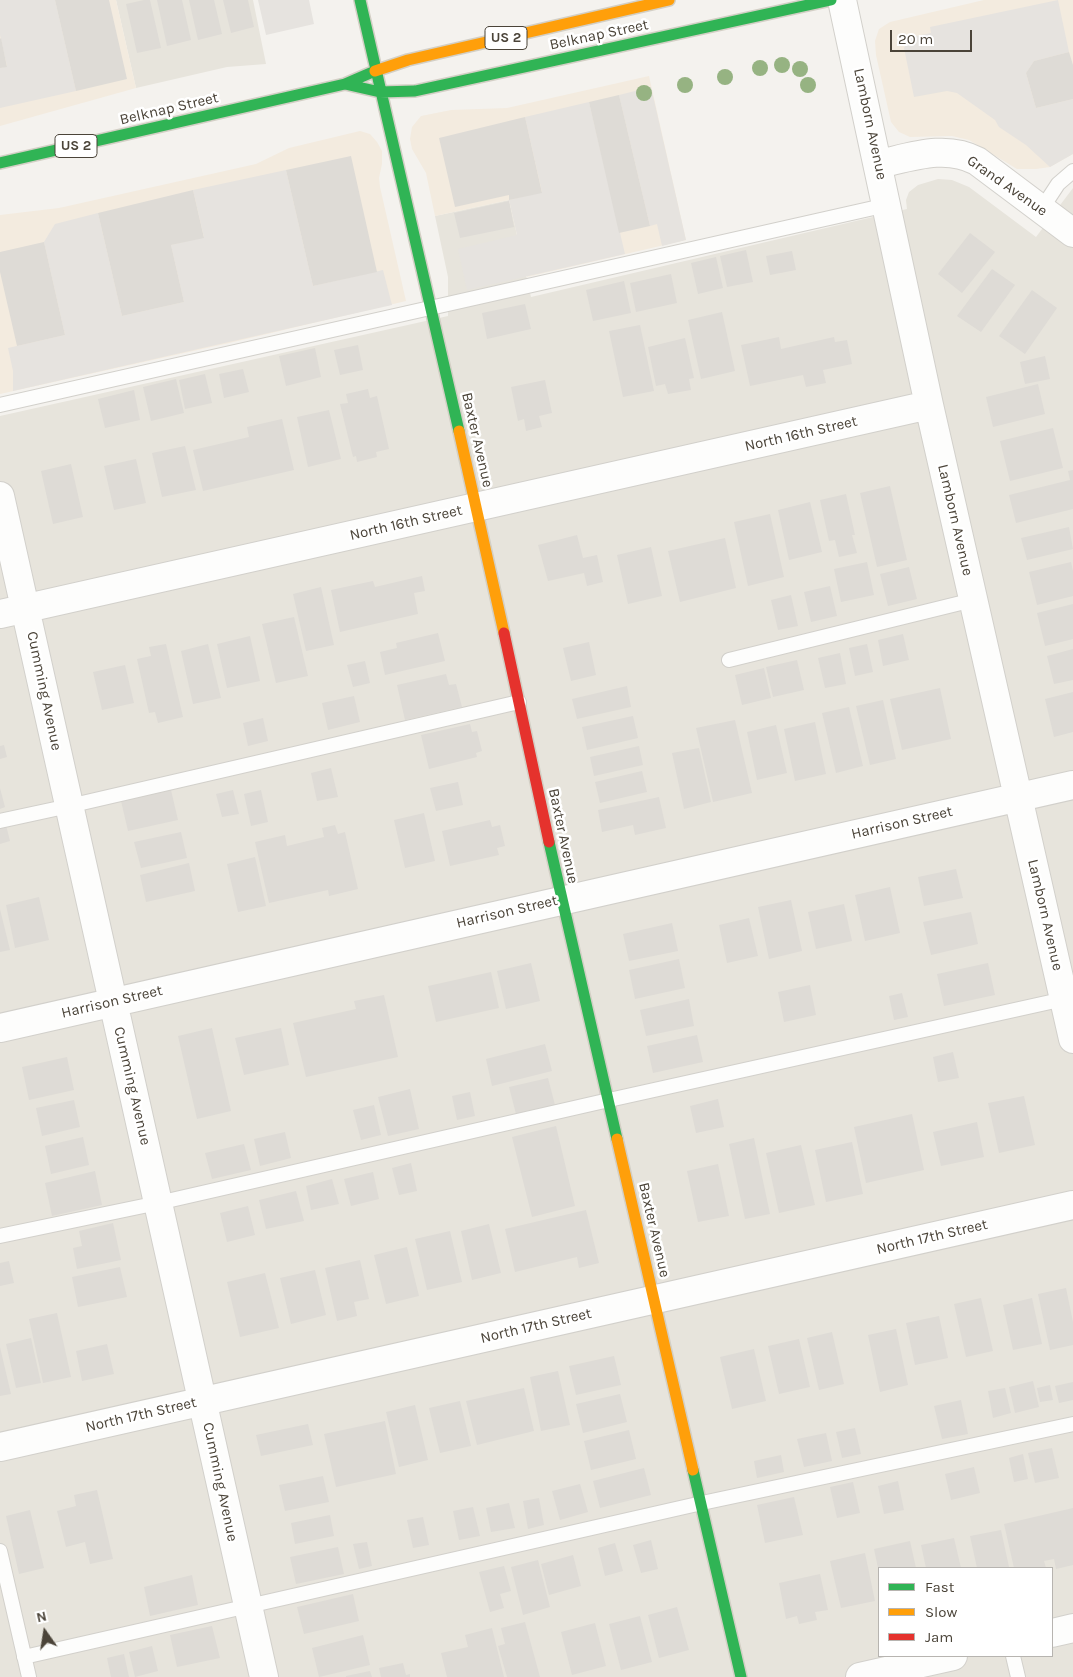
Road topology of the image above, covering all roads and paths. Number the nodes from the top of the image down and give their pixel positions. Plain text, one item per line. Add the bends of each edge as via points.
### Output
1 (360, 0) edge
2 (669, 0) edge
3 (831, 0) edge
4 (842, 0) edge
5 (376, 70) junction
6 (345, 84) junction
7 (381, 93) junction
8 (0, 163) edge
9 (879, 164) junction
10 (1073, 171) edge
11 (888, 206) junction
12 (1041, 210) junction
13 (1073, 233) edge
14 (431, 307) junction
15 (0, 405) edge
16 (929, 405) junction
17 (0, 496) edge
18 (476, 507) junction
19 (974, 600) junction
20 (13, 611) edge
21 (730, 660) dead end
22 (519, 702) junction
23 (1073, 785) edge
24 (1018, 797) junction
25 (69, 806) junction
26 (0, 820) edge
27 (562, 900) junction
28 (1064, 999) junction
29 (113, 1002) junction
30 (0, 1028) edge
31 (1073, 1039) edge
32 (609, 1100) junction
33 (158, 1203) junction
34 (1073, 1205) edge
35 (0, 1236) edge
36 (655, 1299) junction
37 (202, 1401) junction
38 (1073, 1424) edge
39 (0, 1447) edge
40 (702, 1503) junction
41 (0, 1551) edge
42 (248, 1606) junction
43 (1073, 1628) edge
44 (1053, 1633) edge
45 (24, 1657) junction
46 (949, 1657) edge
47 (1013, 1657) edge
48 (29, 1677) edge
49 (264, 1677) edge
50 (741, 1677) edge
51 (860, 1677) edge
52 (1018, 1677) edge

1 - 5 main road, Baxter Avenue
2 - 5 main road, Belknap Street / US 2
3 - 7 main road, Belknap Street / US 2 via 416,91
4 - 9 street, Lamborn Avenue
5 - 6 main road, Belknap Street / US 2
5 - 7 main road, Baxter Avenue
6 - 7 main road, Belknap Street / US 2
6 - 8 main road, Belknap Street / US 2
7 - 14 main road, Baxter Avenue
9 - 11 street, Lamborn Avenue
9 - 12 street, Grand Avenue via 934,153 959,154 977,161
10 - 12 lane via 1058,184
11 - 14 lane
11 - 16 street, Lamborn Avenue
12 - 13 street, Grand Avenue
14 - 15 lane
14 - 18 main road, Baxter Avenue
16 - 18 street, North 16th Street
16 - 19 street, Lamborn Avenue
17 - 20 street, Cumming Avenue
18 - 20 street, North 16th Street
18 - 22 main road, Baxter Avenue
19 - 21 lane
19 - 24 street, Lamborn Avenue
20 - 25 street, Cumming Avenue
22 - 25 lane
22 - 27 main road, Baxter Avenue
23 - 24 street, Harrison Street
24 - 27 street, Harrison Street
24 - 28 street, Lamborn Avenue
25 - 26 lane
25 - 29 street, Cumming Avenue
27 - 29 street, Harrison Street
27 - 32 main road, Baxter Avenue
28 - 31 street, Lamborn Avenue
28 - 32 lane
29 - 30 street, Harrison Street
29 - 33 street, Cumming Avenue
32 - 33 lane
32 - 36 main road, Baxter Avenue
33 - 35 lane
33 - 37 street, Cumming Avenue
34 - 36 street, North 17th Street
36 - 37 street, North 17th Street
36 - 40 main road, Baxter Avenue
37 - 39 street, North 17th Street
37 - 42 street, Cumming Avenue
38 - 40 lane
40 - 42 lane
40 - 50 main road, Baxter Avenue
41 - 45 lane
42 - 45 lane
42 - 49 street, Cumming Avenue
43 - 44 street
45 - 48 lane
46 - 51 street
47 - 52 lane

